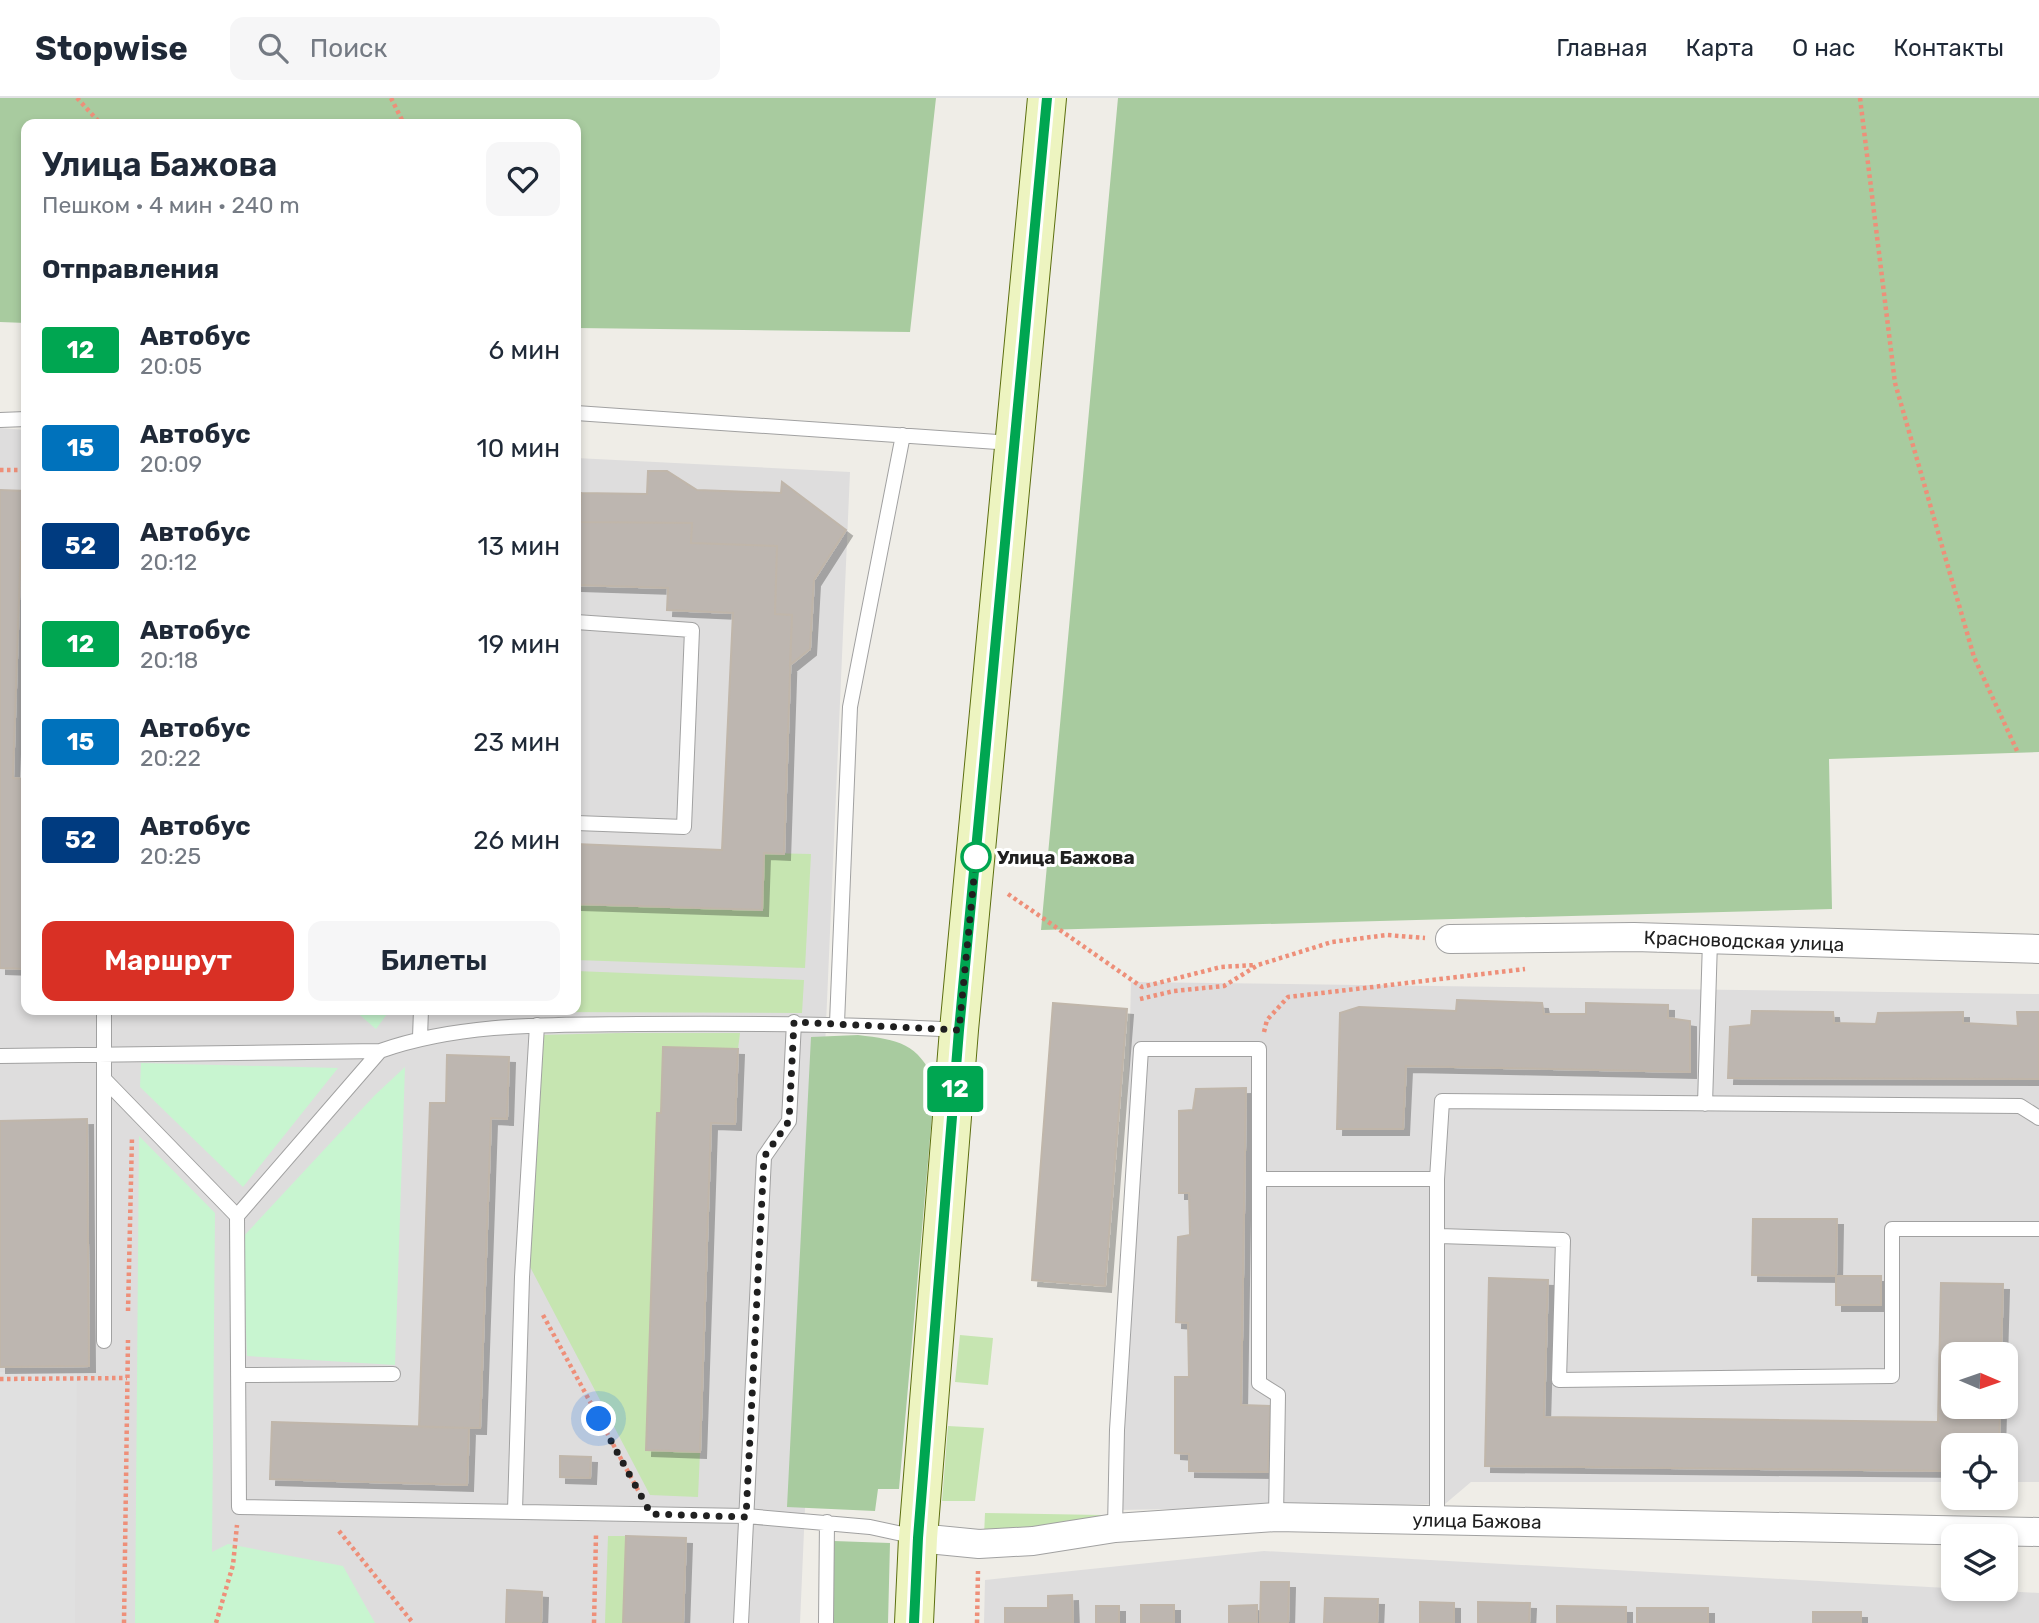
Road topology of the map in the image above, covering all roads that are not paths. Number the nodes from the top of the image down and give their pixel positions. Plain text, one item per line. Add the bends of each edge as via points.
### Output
1 (1046, 98) edge
2 (581, 413) edge
3 (21, 419) edge
4 (0, 420) edge
5 (903, 435) junction
6 (1014, 443) junction
7 (581, 622) edge
8 (581, 823) edge
9 (1450, 939) road end
10 (1710, 941) junction
11 (2039, 948) edge
12 (104, 1015) edge
13 (421, 1015) edge
14 (794, 1022) junction
15 (837, 1023) junction
16 (537, 1025) junction
17 (959, 1030) junction
18 (420, 1037) junction
19 (380, 1051) junction
20 (103, 1054) junction
21 (0, 1056) edge
22 (105, 1080) junction
23 (1705, 1104) junction
24 (2039, 1118) edge
25 (1260, 1179) junction
26 (1437, 1179) junction
27 (237, 1216) junction
28 (2039, 1229) edge
29 (1439, 1236) junction
30 (104, 1340) dead end
31 (393, 1374) dead end
32 (238, 1375) junction
33 (516, 1510) junction
34 (746, 1517) junction
35 (1276, 1517) junction
36 (1440, 1520) junction
37 (827, 1522) junction
38 (1115, 1528) junction
39 (2039, 1532) edge
40 (918, 1538) junction
41 (740, 1623) edge
42 (825, 1623) edge
43 (914, 1623) edge

1 - 6 main road
2 - 5 lane
3 - 4 lane
5 - 6 lane
5 - 15 lane via 850,707
6 - 17 main road
7 - 8 lane via 692,630 684,827
9 - 10 street, Красноводская улица
10 - 11 street, Красноводская улица
10 - 23 lane
12 - 20 lane
13 - 18 lane
14 - 15 lane
14 - 16 lane
14 - 34 lane via 789,1121 764,1157
15 - 17 lane
16 - 18 lane
16 - 33 lane via 522,1277
17 - 40 main road
18 - 19 lane
19 - 20 lane
19 - 27 lane
20 - 21 lane
20 - 22 lane
22 - 27 lane
22 - 30 lane
23 - 24 lane via 2020,1106
23 - 26 lane via 1442,1101
25 - 26 lane
25 - 35 lane via 1259,1383 1278,1395
25 - 38 lane via 1259,1049 1141,1049
26 - 29 lane
27 - 32 lane
28 - 29 lane via 1892,1229 1892,1376 1559,1380 1563,1240
29 - 36 lane
31 - 32 lane
32 - 33 lane via 239,1507
33 - 34 lane
34 - 37 lane
34 - 41 lane
35 - 36 street, улица Бажова
35 - 38 street, улица Бажова
36 - 39 street, улица Бажова
37 - 40 lane
37 - 42 lane
38 - 40 street, улица Бажова via 979,1544
40 - 43 main road

